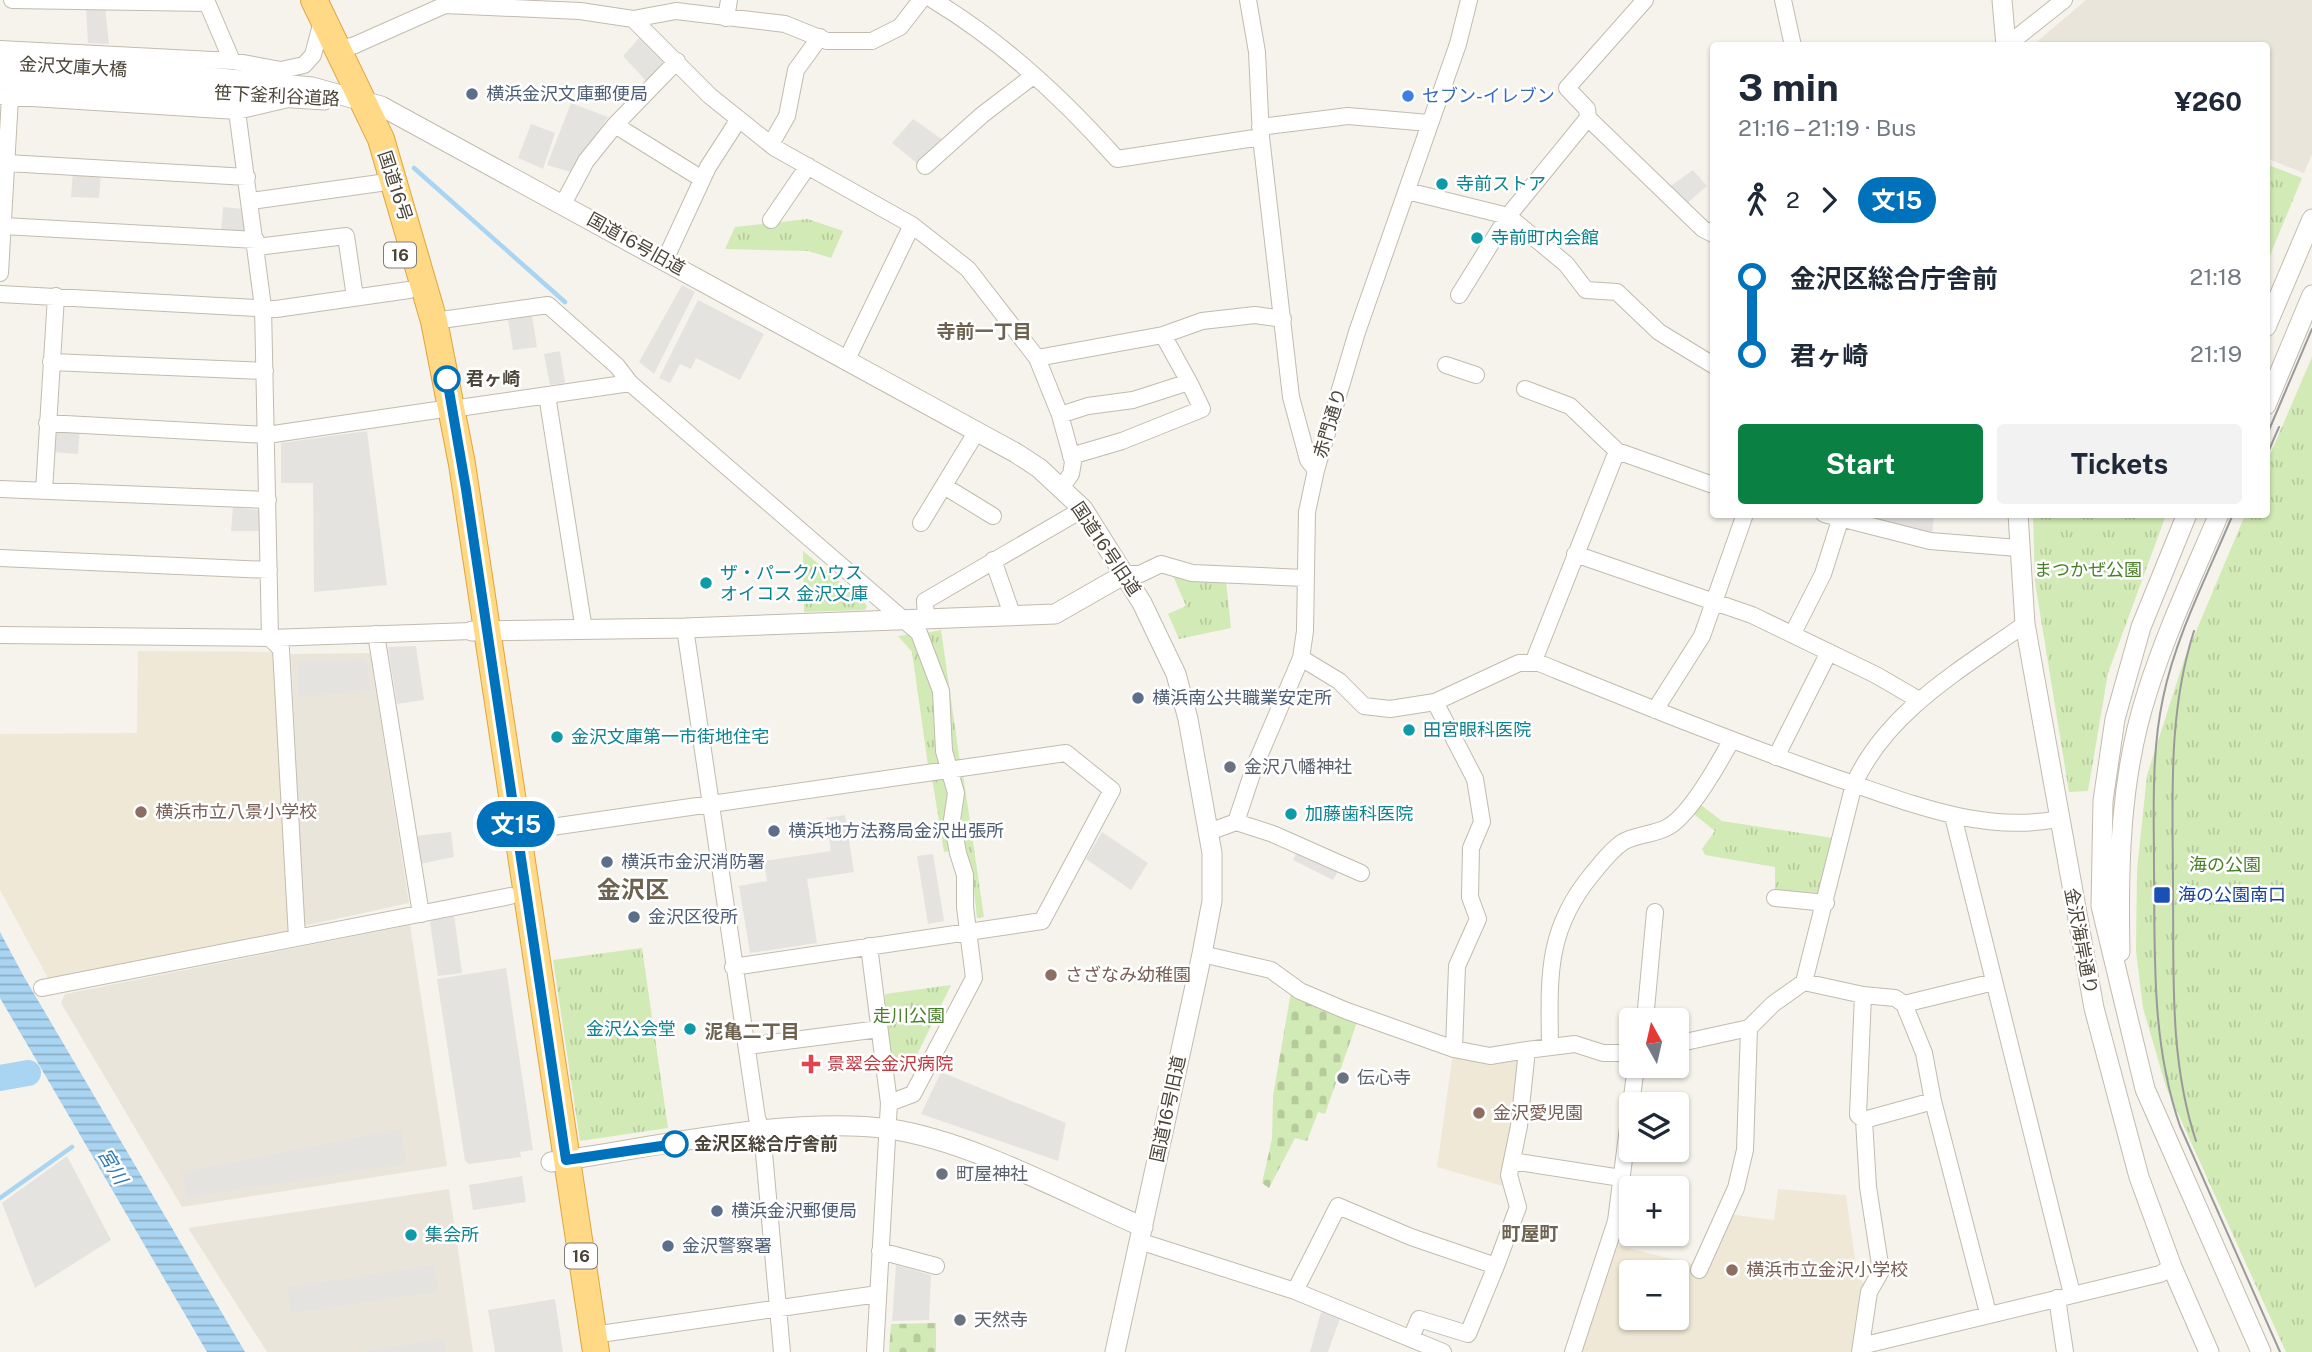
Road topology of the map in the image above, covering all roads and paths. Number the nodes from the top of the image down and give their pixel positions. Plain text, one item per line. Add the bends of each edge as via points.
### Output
1 (12, 0) edge
2 (729, 0) edge
3 (920, 0) edge
4 (933, 0) edge
5 (1248, 0) edge
6 (1469, 0) edge
7 (1645, 0) edge
8 (1783, 0) edge
9 (2002, 0) edge
10 (2064, 0) edge
11 (206, 2) edge
12 (506, 5) edge
13 (318, 9) edge
14 (726, 18) junction
15 (633, 19) junction
16 (820, 37) junction
17 (1792, 42) edge
18 (2006, 42) edge
19 (2011, 42) edge
20 (0, 49) edge
21 (338, 50) junction
22 (232, 61) junction
23 (677, 61) junction
24 (0, 63) edge
25 (1033, 76) junction
26 (0, 79) edge
27 (146, 79) junction
28 (5, 96) edge
29 (286, 99) junction
30 (360, 101) junction
31 (237, 111) junction
32 (1588, 118) junction
33 (739, 120) junction
34 (1429, 123) junction
35 (615, 125) junction
36 (1260, 132) junction
37 (771, 144) junction
38 (7, 163) junction
39 (808, 166) junction
40 (925, 166) dead end
41 (247, 177) junction
42 (702, 179) junction
43 (380, 183) junction
44 (1407, 191) junction
45 (251, 201) junction
46 (563, 204) junction
47 (1508, 216) junction
48 (2312, 219) edge
49 (771, 220) dead end
50 (912, 225) junction
51 (3, 226) junction
52 (1710, 232) edge
53 (257, 244) junction
54 (665, 260) junction
55 (0, 273) edge
56 (409, 290) junction
57 (0, 294) edge
58 (1459, 295) dead end
59 (2312, 295) edge
60 (56, 296) junction
61 (355, 297) junction
62 (263, 307) junction
63 (2270, 318) edge
64 (1283, 319) junction
65 (434, 321) junction
66 (1163, 335) junction
67 (1037, 358) junction
68 (848, 359) junction
69 (51, 362) junction
70 (1710, 363) edge
71 (1446, 365) dead end
72 (265, 371) junction
73 (1476, 375) dead end
74 (2271, 381) edge
75 (1189, 382) junction
76 (630, 383) junction
77 (1525, 388) dead end
78 (547, 395) junction
79 (444, 410) junction
80 (1060, 415) junction
81 (47, 424) junction
82 (978, 431) junction
83 (267, 435) junction
84 (1617, 451) junction
85 (1071, 456) junction
86 (1316, 470) junction
87 (1710, 484) edge
88 (944, 486) junction
89 (1062, 487) junction
90 (0, 489) edge
91 (44, 491) junction
92 (268, 500) junction
93 (1083, 509) junction
94 (993, 516) dead end
95 (1744, 518) edge
96 (1842, 518) edge
97 (1846, 518) edge
98 (2018, 518) edge
99 (2185, 518) edge
100 (2217, 518) edge
101 (921, 523) dead end
102 (2018, 548) junction
103 (1576, 554) junction
104 (0, 558) edge
105 (993, 560) junction
106 (269, 570) junction
107 (1125, 574) junction
108 (1305, 578) junction
109 (1713, 602) junction
110 (1013, 617) junction
111 (901, 620) junction
112 (926, 620) junction
113 (2025, 624) junction
114 (685, 628) junction
115 (584, 630) junction
116 (480, 631) junction
117 (1793, 633) junction
118 (376, 634) junction
119 (0, 635) edge
120 (270, 638) junction
121 (1829, 652) junction
122 (1301, 658) junction
123 (1533, 663) junction
124 (1919, 700) junction
125 (1435, 702) junction
126 (1656, 710) junction
127 (1731, 741) junction
128 (1776, 757) junction
129 (950, 769) junction
130 (1854, 784) junction
131 (710, 806) junction
132 (1953, 816) junction
133 (2058, 819) junction
134 (1236, 822) junction
135 (517, 832) junction
136 (1209, 832) junction
137 (1361, 873) dead end
138 (510, 896) junction
139 (1775, 898) dead end
140 (1826, 903) junction
141 (1655, 912) dead end
142 (421, 914) junction
143 (969, 932) junction
144 (297, 938) junction
145 (869, 946) junction
146 (1202, 954) junction
147 (733, 967) junction
148 (1804, 982) junction
149 (1994, 982) junction
150 (42, 988) dead end
151 (1863, 995) junction
152 (2122, 999) junction
153 (1904, 1003) junction
154 (1646, 1008) edge
155 (1749, 1028) junction
156 (879, 1029) junction
157 (1689, 1041) edge
158 (1550, 1045) junction
159 (747, 1046) junction
160 (1454, 1049) junction
161 (1527, 1050) junction
162 (1619, 1053) edge
163 (1634, 1078) edge
164 (1933, 1101) junction
165 (889, 1103) junction
166 (1864, 1120) junction
167 (889, 1129) junction
168 (762, 1131) junction
169 (559, 1161) junction
170 (1512, 1161) junction
171 (1621, 1176) edge
172 (1619, 1178) edge
173 (1619, 1195) edge
174 (1141, 1234) junction
175 (880, 1251) junction
176 (936, 1266) dead end
177 (1496, 1266) junction
178 (2172, 1267) junction
179 (1699, 1270) dead end
180 (1295, 1292) junction
181 (878, 1294) junction
182 (2065, 1296) junction
183 (778, 1307) junction
184 (1988, 1313) junction
185 (1413, 1343) edge
186 (589, 1346) edge
187 (1861, 1349) edge
188 (782, 1352) edge
189 (875, 1352) edge
190 (1115, 1352) edge
191 (1443, 1352) edge
192 (1573, 1352) edge
193 (2066, 1352) edge
194 (2209, 1352) edge
195 (2261, 1352) edge

1 - 11 street
2 - 14 street
3 - 16 street via 900,26 882,38 844,42
4 - 25 street via 968,21
5 - 36 street via 1257,52
6 - 34 street, 赤門通り
7 - 32 street via 1567,88 1587,109
8 - 17 street
9 - 18 street
10 - 19 street
11 - 22 street
12 - 15 street
12 - 21 street via 444,5
13 - 21 highway, 国道16号 / 16
13 - 22 street via 313,55 304,65 281,70
14 - 15 street via 676,11
14 - 16 street via 785,24
15 - 23 street
16 - 37 street via 796,69 788,116
20 - 22 street
21 - 30 highway, 国道16号 / 16
23 - 33 street
23 - 35 street
24 - 27 street, 金沢文庫大橋
25 - 36 street via 1078,115 1117,159
25 - 40 street
26 - 27 street, 金沢文庫大橋
27 - 29 street, 笹下釜利谷道路
27 - 30 street, 笹下釜利谷道路 via 312,87
28 - 31 street
28 - 38 street
29 - 30 street, 笹下釜利谷道路
29 - 31 street
30 - 43 highway, 国道16号 / 16
30 - 46 street, 国道16号旧道 via 405,118
30 - 65 highway, 国道16号 / 16 via 381,139
31 - 41 street
32 - 47 street
32 - 52 street
33 - 37 street
33 - 42 street
34 - 36 street via 1348,116
34 - 44 street, 赤門通り
35 - 42 street
35 - 46 street via 586,161
36 - 64 street
37 - 39 street
38 - 41 street
38 - 51 street
39 - 49 street
39 - 50 street
41 - 45 street
42 - 54 street
43 - 45 street
43 - 56 highway, 国道16号 / 16
44 - 47 street
44 - 86 street, 赤門通り via 1357,332
45 - 53 street
46 - 54 street, 国道16号旧道
47 - 58 street
47 - 70 street via 1566,264 1587,290 1617,292 1659,332
48 - 63 street
50 - 67 street via 968,269
50 - 68 street
51 - 53 street
51 - 55 street
53 - 61 street via 346,236
53 - 62 street
54 - 68 street, 国道16号旧道
56 - 61 street
56 - 79 highway, 国道16号 / 16
57 - 60 street
59 - 74 street
60 - 62 street
60 - 69 street
61 - 62 street
62 - 72 street
64 - 66 street via 1255,315 1202,321
64 - 86 street via 1291,397 1308,460
65 - 76 street via 548,305
65 - 79 highway, 国道16号 / 16
66 - 67 street
66 - 75 street
67 - 80 street
68 - 82 street, 国道16号旧道
69 - 72 street
69 - 81 street
71 - 73 street
72 - 83 street
75 - 80 street via 1133,400
75 - 85 street via 1202,409
76 - 78 street
76 - 111 street
77 - 84 street via 1570,406
78 - 79 street
78 - 115 street
79 - 83 street
79 - 116 highway, 国道16号 / 16
80 - 85 street
81 - 83 street
81 - 91 street
82 - 88 street
82 - 89 street, 国道16号旧道 via 1040,468
83 - 92 street
84 - 87 street
84 - 103 street
85 - 89 street via 1071,474
86 - 108 street, 赤門通り via 1307,513
88 - 94 street
88 - 101 street
89 - 93 street, 国道16号旧道
90 - 91 street
91 - 92 street
92 - 106 street
93 - 105 street
93 - 107 street, 国道16号旧道
95 - 109 street
96 - 117 street via 1823,574
97 - 102 street via 1930,541
98 - 102 street, 金沢海岸通り
99 - 152 street via 2141,627 2122,689 2108,762 2101,825 2101,906
100 - 152 street via 2157,663 2132,752 2119,868
102 - 113 street, 金沢海岸通り
103 - 109 street
103 - 123 street
104 - 106 street
105 - 110 street
105 - 112 street via 925,601
106 - 120 street
107 - 108 street via 1140,574 1161,564 1192,573
107 - 110 street via 1055,614
107 - 136 street, 国道16号旧道 via 1176,674
108 - 122 street, 赤門通り via 1306,631
109 - 117 street
109 - 126 street via 1702,636
110 - 112 street
111 - 112 street
111 - 114 street
111 - 129 street via 919,633 932,661 941,691 944,751
113 - 124 street
113 - 133 street, 金沢海岸通り
114 - 115 street
114 - 131 street
115 - 116 street
116 - 118 street
116 - 135 highway, 国道16号 / 16
116 - 138 highway, 国道16号 / 16
117 - 121 street
118 - 120 street
118 - 142 street
119 - 120 street
120 - 144 street via 281,649
121 - 124 street
121 - 128 street
122 - 125 street via 1339,681 1364,706 1390,709
122 - 134 street, 赤門通り
123 - 125 street via 1519,663
123 - 126 street
124 - 130 street via 1877,743
125 - 160 street via 1475,779 1482,822 1471,848 1470,897 1478,919 1457,966
126 - 127 street
127 - 128 street
127 - 158 street via 1706,784 1672,825 1653,835 1626,840 1572,898 1556,939 1549,976
128 - 130 street
129 - 131 street
129 - 143 street via 956,793 952,820 965,875
129 - 143 street via 1066,753 1112,790 1042,921
130 - 132 street
130 - 140 street
131 - 135 street
131 - 147 street
132 - 133 street via 2012,824
132 - 149 street
133 - 178 street, 金沢海岸通り via 2109,1074
134 - 136 street
134 - 137 street
135 - 169 highway, 国道16号 / 16
136 - 146 street, 国道16号旧道 via 1213,884
138 - 142 street
138 - 169 highway, 国道16号 / 16
139 - 140 street
140 - 148 street
141 - 154 street
142 - 144 street
143 - 145 street
143 - 165 street via 974,978 913,1094
144 - 150 street
145 - 147 street
145 - 156 street
146 - 160 street via 1271,970 1300,991
146 - 174 street, 国道16号旧道
147 - 159 street
148 - 151 street
148 - 155 street
149 - 153 street
149 - 182 street
151 - 153 street
151 - 166 street via 1858,1115
152 - 195 street via 2150,1100
153 - 164 street via 1924,1053
155 - 157 street
155 - 179 street via 1745,1150 1736,1188
156 - 159 street
156 - 165 street
158 - 161 street
158 - 162 street via 1575,1044
159 - 168 street
160 - 161 street via 1490,1056
161 - 170 street
163 - 171 street
164 - 166 street
164 - 184 street
165 - 167 street
166 - 187 street via 1868,1187 1881,1271 1869,1292
167 - 168 street
167 - 174 street via 953,1144
167 - 175 street
168 - 169 street
168 - 183 street
169 - 186 highway, 国道16号 / 16
170 - 172 street
170 - 177 street via 1509,1175 1518,1207
173 - 192 street via 1616,1221
174 - 180 street
174 - 190 street, 国道16号旧道
175 - 176 street
175 - 181 street
177 - 180 street via 1338,1206
177 - 185 street via 1468,1334 1419,1319
178 - 182 street via 2160,1274
178 - 194 street, 金沢海岸通り
180 - 185 street
181 - 183 street
181 - 189 street
182 - 184 street
182 - 193 street
183 - 186 street
183 - 188 street
184 - 187 street
185 - 191 street

